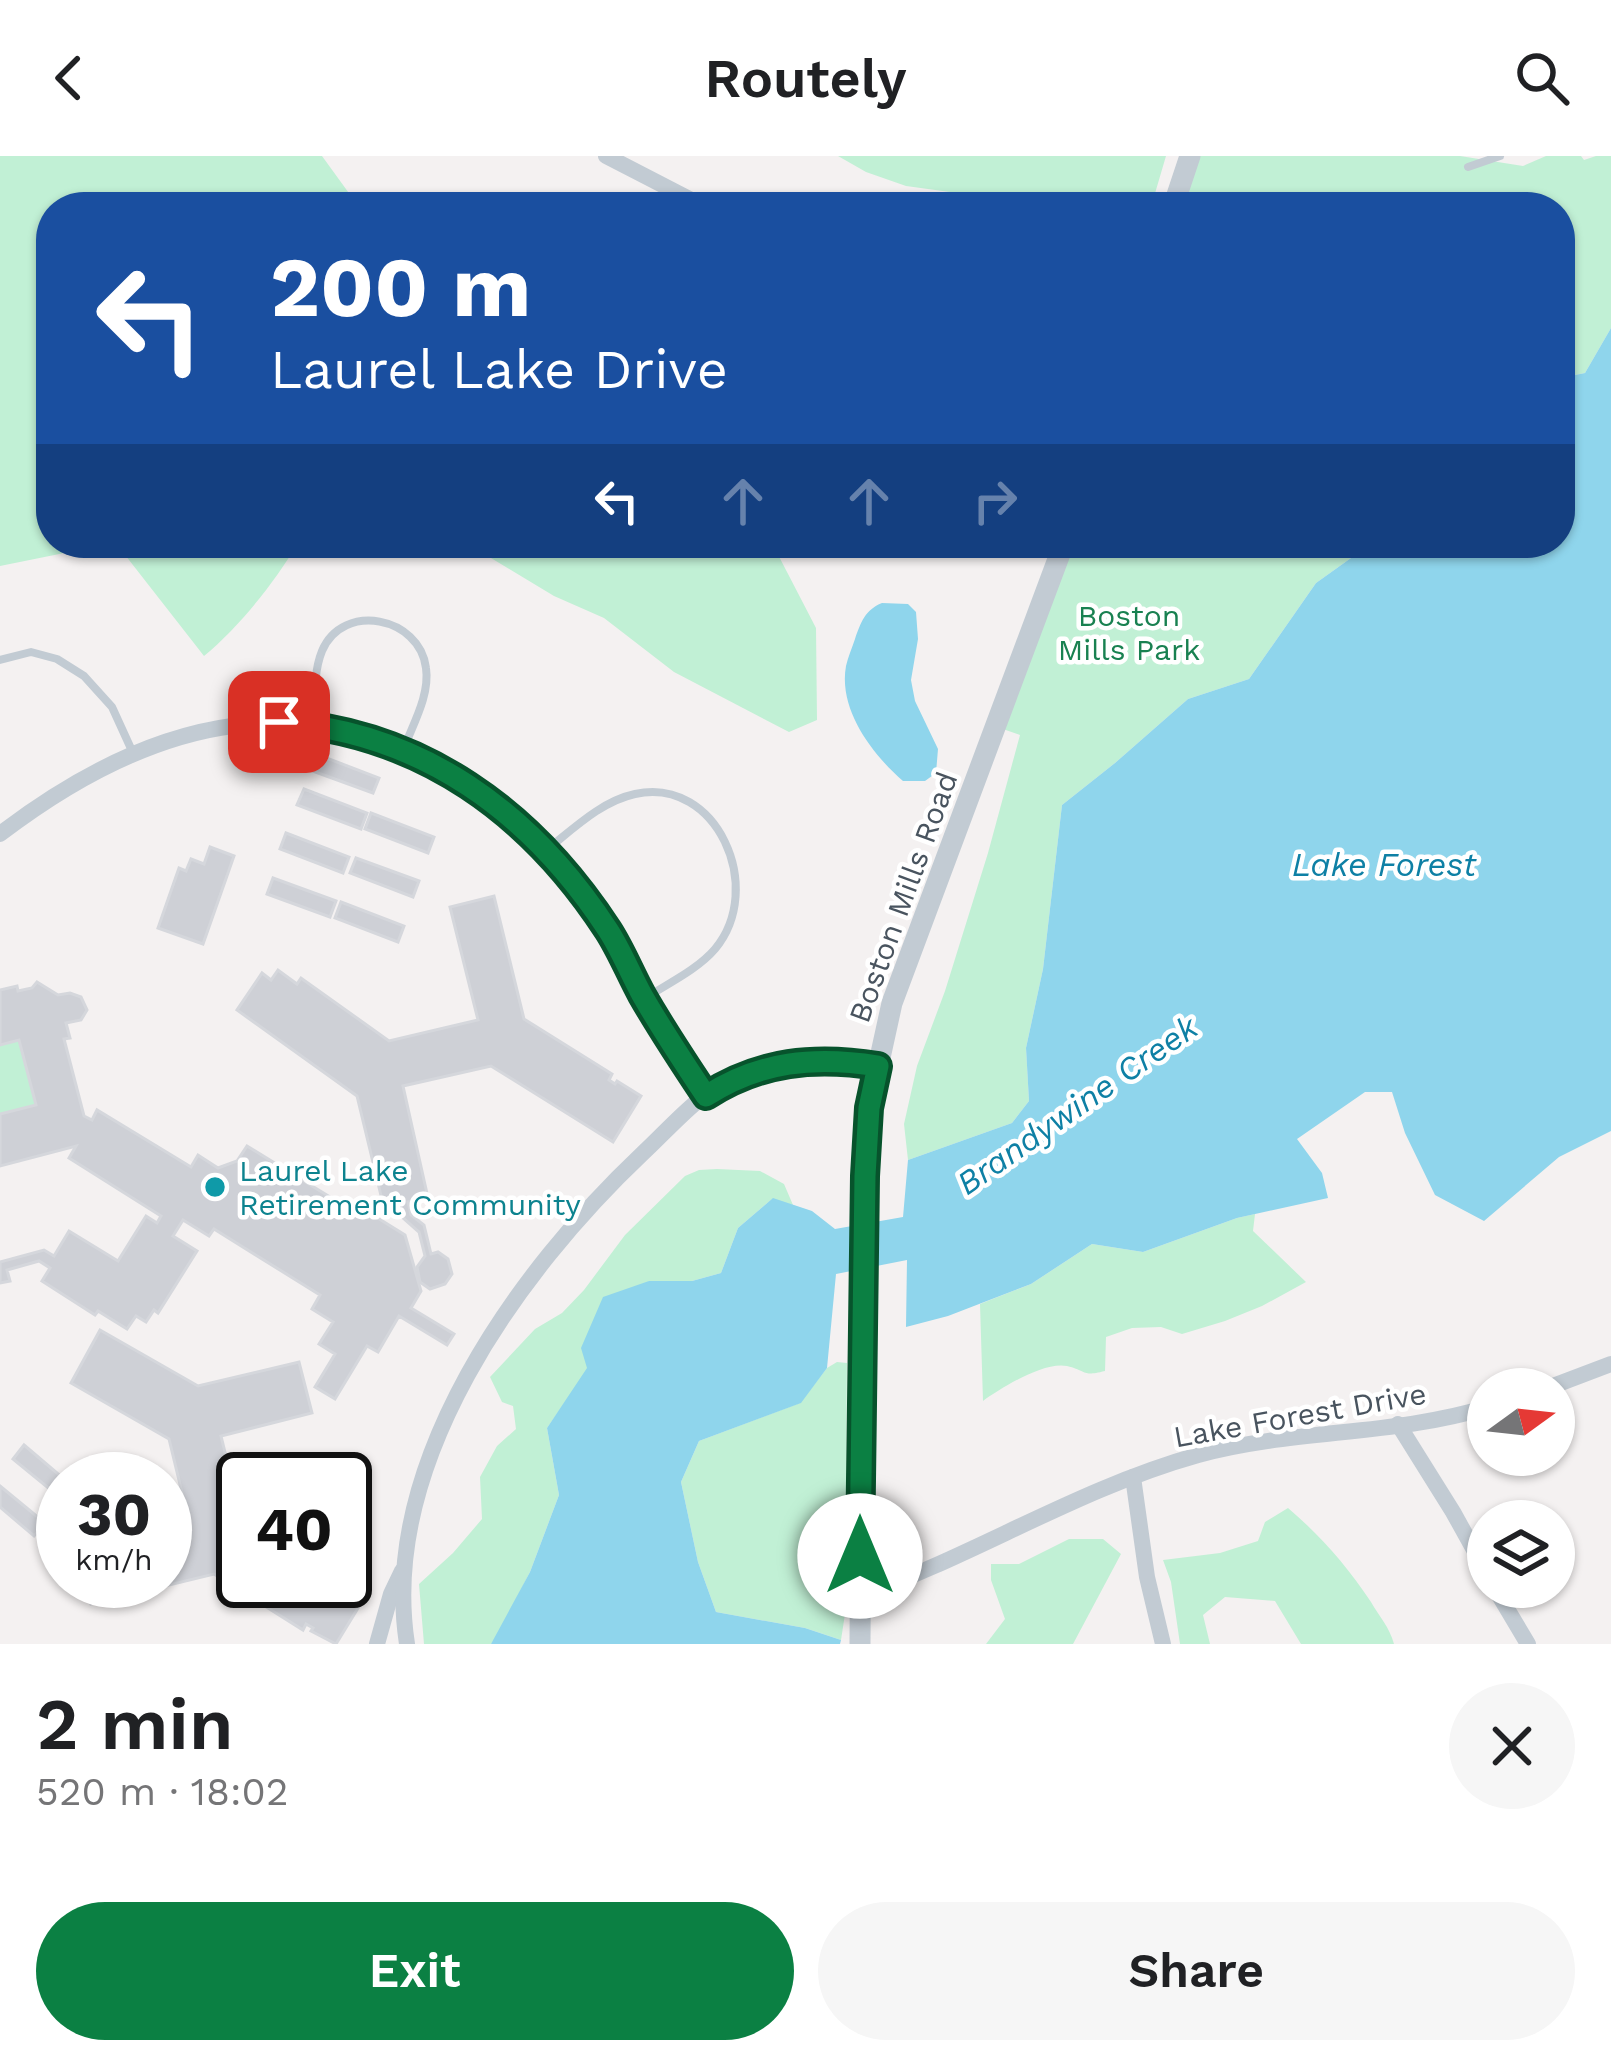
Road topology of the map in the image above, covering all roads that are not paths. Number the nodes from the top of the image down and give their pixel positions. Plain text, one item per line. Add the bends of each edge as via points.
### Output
1 (606, 156) edge
2 (1190, 156) edge
3 (1500, 156) edge
4 (1468, 166) dead end
5 (676, 192) edge
6 (1178, 192) edge
7 (1059, 558) edge
8 (0, 660) edge
9 (314, 725) junction
10 (403, 750) junction
11 (134, 754) junction
12 (0, 835) edge
13 (548, 849) junction
14 (644, 998) junction
15 (878, 1066) junction
16 (706, 1096) junction
17 (1611, 1364) edge
18 (1575, 1378) edge
19 (1467, 1412) edge
20 (1398, 1424) junction
21 (1132, 1477) junction
22 (1467, 1537) edge
23 (404, 1567) junction
24 (860, 1597) junction
25 (1507, 1608) edge
26 (377, 1644) edge
27 (407, 1644) edge
28 (860, 1644) edge
29 (1163, 1644) edge
30 (1528, 1644) edge

1 - 5 street
2 - 6 street
3 - 4 lane
7 - 15 street, Boston Mills Road via 914,940
8 - 11 lane via 31,652 84,676 112,706
9 - 10 street
9 - 10 lane via 328,640 354,622 386,622 414,640 426,668
9 - 11 street via 228,725
10 - 13 street via 458,779
11 - 12 street via 59,792
13 - 14 street via 609,932
13 - 14 lane via 610,803 650,792 692,805 722,835 736,887 726,933 697,965
14 - 16 street
15 - 16 street via 801,1061 732,1079
15 - 24 street, Boston Mills Road via 865,1176
16 - 23 street via 595,1200 504,1314 440,1436
17 - 18 street
19 - 20 street, Lake Forest Drive
20 - 21 street, Lake Forest Drive via 1204,1453
20 - 22 street
21 - 24 street, Lake Forest Drive
21 - 29 street
23 - 26 street
23 - 27 street
24 - 28 street, Boston Mills Road
25 - 30 street

